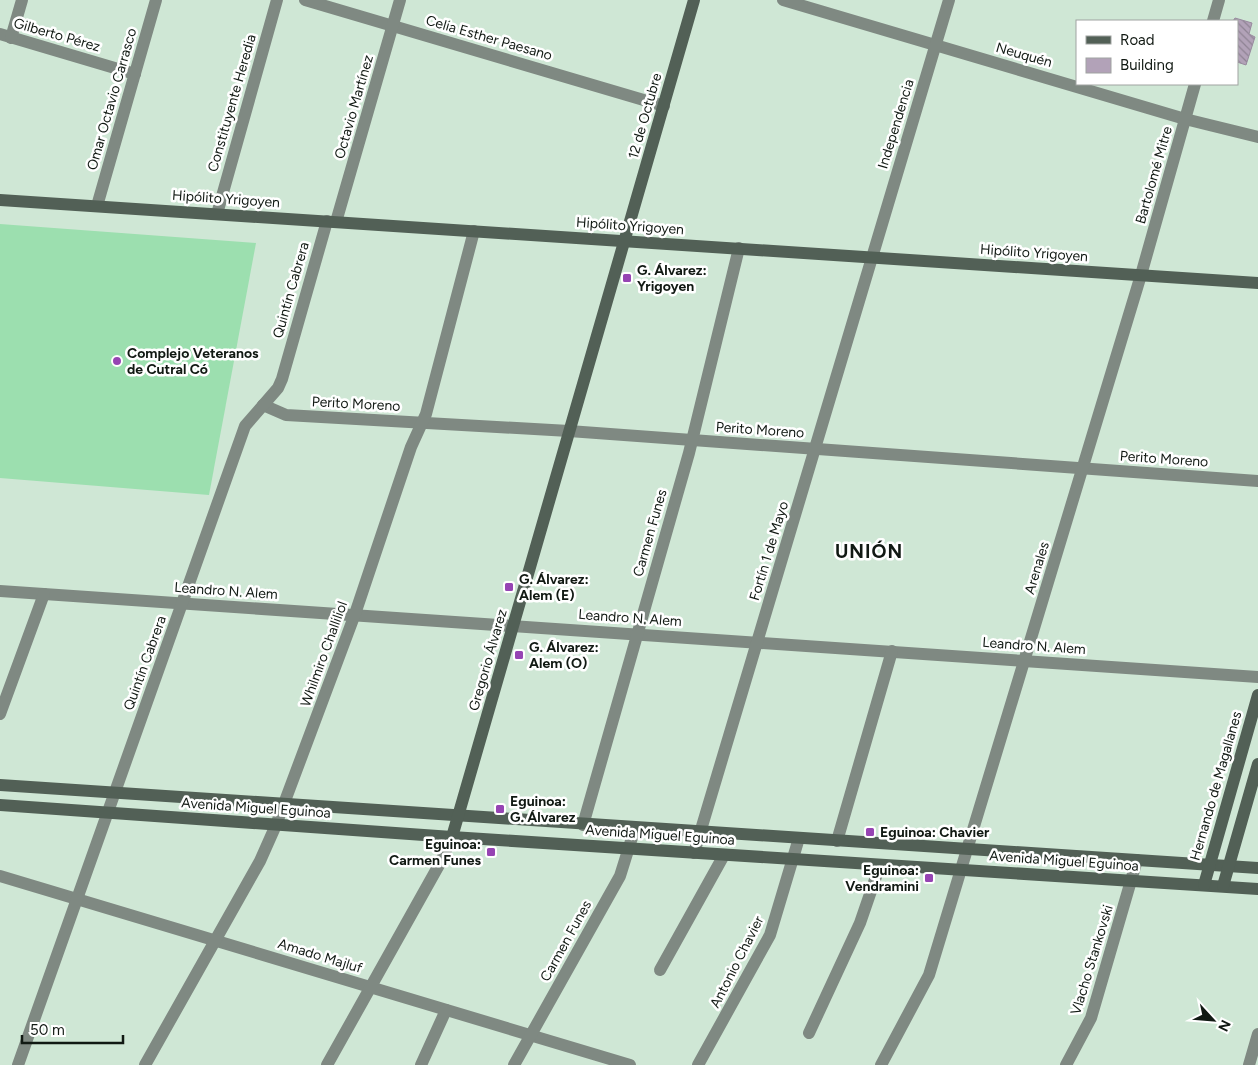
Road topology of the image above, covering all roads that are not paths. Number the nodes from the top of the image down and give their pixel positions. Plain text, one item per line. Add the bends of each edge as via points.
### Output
1 (22, 0) edge
2 (156, 0) edge
3 (277, 0) edge
4 (305, 0) edge
5 (400, 0) edge
6 (694, 0) edge
7 (783, 0) edge
8 (949, 0) edge
9 (1220, 0) edge
10 (1213, 20) edge
11 (392, 26) junction
12 (6, 36) edge
13 (936, 45) junction
14 (135, 74) junction
15 (1195, 85) edge
16 (664, 106) junction
17 (1185, 118) junction
18 (1258, 137) edge
19 (0, 200) edge
20 (97, 206) junction
21 (217, 214) junction
22 (332, 222) junction
23 (474, 231) junction
24 (625, 241) junction
25 (739, 248) junction
26 (872, 257) junction
27 (1140, 275) junction
28 (1258, 283) edge
29 (262, 405) junction
30 (422, 423) junction
31 (570, 431) junction
32 (692, 440) junction
33 (815, 448) junction
34 (1082, 468) junction
35 (1258, 480) edge
36 (0, 591) edge
37 (44, 594) junction
38 (182, 603) junction
39 (355, 614) junction
40 (513, 625) junction
41 (637, 634) junction
42 (757, 642) junction
43 (892, 651) junction
44 (1025, 660) junction
45 (1258, 677) edge
46 (1258, 695) edge
47 (0, 714) edge
48 (1258, 764) edge
49 (0, 785) edge
50 (115, 793) junction
51 (0, 805) edge
52 (284, 805) junction
53 (107, 813) junction
54 (458, 817) junction
55 (276, 825) junction
56 (583, 825) junction
57 (635, 828) junction
58 (700, 832) junction
59 (452, 837) junction
60 (799, 838) junction
61 (837, 841) junction
62 (629, 848) junction
63 (968, 849) junction
64 (694, 853) junction
65 (724, 855) junction
66 (793, 859) junction
67 (1137, 860) junction
68 (880, 864) junction
69 (1209, 864) junction
70 (1228, 866) junction
71 (1258, 868) edge
72 (962, 870) junction
73 (0, 876) edge
74 (1131, 881) junction
75 (1204, 885) junction
76 (1223, 886) junction
77 (1258, 889) edge
78 (77, 899) junction
79 (215, 940) junction
80 (660, 970) dead end
81 (371, 987) junction
82 (446, 1010) junction
83 (809, 1033) dead end
84 (1258, 1034) edge
85 (531, 1035) junction
86 (606, 1062) edge
87 (18, 1065) edge
88 (145, 1065) edge
89 (327, 1065) edge
90 (421, 1065) edge
91 (514, 1065) edge
92 (630, 1065) edge
93 (698, 1065) edge
94 (881, 1065) edge
95 (1066, 1065) edge
96 (1249, 1065) edge

1 - 12 street
2 - 14 street, Omar Octavio Carrasco
3 - 21 street, Constituyente Heredia
4 - 11 street, Celia Esther Paesano
5 - 11 street, Octavio Martínez
6 - 16 main road, 12 de Octubre
7 - 13 street, Neuquén
8 - 13 street, Independencia
9 - 10 street
11 - 16 street, Celia Esther Paesano
11 - 22 street, Octavio Martínez
12 - 14 street, Gilberto Pérez
13 - 17 street, Neuquén
13 - 26 street, Independencia
14 - 20 street, Omar Octavio Carrasco
15 - 17 street, Bartolomé Mitre
16 - 24 main road, 12 de Octubre
17 - 18 street, Neuquén
17 - 27 street, Bartolomé Mitre
19 - 20 main road, Hipólito Yrigoyen
20 - 21 main road, Hipólito Yrigoyen
21 - 22 main road, Hipólito Yrigoyen
22 - 23 main road, Hipólito Yrigoyen
22 - 29 street, Quintín Cabrera via 282,379
23 - 24 main road, Hipólito Yrigoyen
23 - 30 street, Whilmiro Challiliol
24 - 25 main road, Hipólito Yrigoyen
24 - 31 main road, Gregorio Álvarez
25 - 26 main road, Hipólito Yrigoyen
25 - 32 street, Carmen Funes
26 - 27 main road, Hipólito Yrigoyen
26 - 33 street, Fortín 1 de Mayo
27 - 28 main road, Hipólito Yrigoyen
27 - 34 street, Arenales
29 - 30 street, Perito Moreno via 286,415
29 - 38 street, Quintín Cabrera via 245,426
30 - 31 street, Perito Moreno
30 - 39 street, Whilmiro Challiliol
31 - 32 street, Perito Moreno
31 - 40 main road, Gregorio Álvarez
32 - 33 street, Perito Moreno
32 - 41 street, Carmen Funes
33 - 34 street, Perito Moreno
33 - 42 street, Fortín 1 de Mayo
34 - 35 street, Perito Moreno
34 - 44 street, Arenales
36 - 37 street, Leandro N. Alem
37 - 38 street, Leandro N. Alem
37 - 47 street
38 - 39 street, Leandro N. Alem
38 - 50 street, Quintín Cabrera
39 - 40 street, Leandro N. Alem
39 - 52 street, Whilmiro Challiliol
40 - 41 street, Leandro N. Alem
40 - 54 main road, Gregorio Álvarez
41 - 42 street, Leandro N. Alem
41 - 56 street, Carmen Funes
42 - 43 street, Leandro N. Alem
42 - 58 street, Fortín 1 de Mayo
43 - 44 street, Leandro N. Alem
43 - 61 street
44 - 45 street, Leandro N. Alem
44 - 63 street, Arenales
46 - 69 main road, Hernando de Magallanes
48 - 70 main road
49 - 50 main road, Avenida Miguel Eguinoa
50 - 52 main road, Avenida Miguel Eguinoa
50 - 53 street, Quintín Cabrera
51 - 53 main road, Avenida Miguel Eguinoa
52 - 54 main road, Avenida Miguel Eguinoa
52 - 55 street, Whilmiro Challiliol
53 - 55 main road, Avenida Miguel Eguinoa
53 - 78 street, Quintín Cabrera
54 - 56 main road, Avenida Miguel Eguinoa
54 - 59 main road, Gregorio Álvarez
55 - 59 main road, Avenida Miguel Eguinoa
55 - 79 street, Whilmiro Challiliol via 260,861
56 - 57 main road, Avenida Miguel Eguinoa
57 - 58 main road, Avenida Miguel Eguinoa
57 - 62 street, Carmen Funes
58 - 60 main road, Avenida Miguel Eguinoa
58 - 64 street, Fortín 1 de Mayo
59 - 62 main road, Avenida Miguel Eguinoa
59 - 81 street, Gregorio Álvarez via 440,865
60 - 61 main road, Avenida Miguel Eguinoa
60 - 66 street, Antonio Chavier
61 - 63 main road, Avenida Miguel Eguinoa
62 - 64 main road, Avenida Miguel Eguinoa
62 - 85 street, Carmen Funes via 617,882
63 - 67 main road, Avenida Miguel Eguinoa
63 - 72 street, Arenales
64 - 65 main road, Avenida Miguel Eguinoa
65 - 66 main road, Avenida Miguel Eguinoa
65 - 80 street
66 - 68 main road, Avenida Miguel Eguinoa
66 - 93 street, Antonio Chavier via 770,935
67 - 69 main road, Avenida Miguel Eguinoa
67 - 74 street, Vlacho Stankovski
68 - 72 main road, Avenida Miguel Eguinoa
68 - 83 street via 860,923
69 - 70 main road, Avenida Miguel Eguinoa
69 - 75 main road, Hernando de Magallanes
70 - 71 main road, Avenida Miguel Eguinoa
70 - 76 main road
72 - 74 main road, Avenida Miguel Eguinoa
72 - 94 street, Arenales via 926,983
73 - 78 street, Amado Majluf
74 - 75 main road, Avenida Miguel Eguinoa
74 - 95 street, Vlacho Stankovski via 1091,1018
75 - 76 main road, Avenida Miguel Eguinoa
76 - 77 main road, Avenida Miguel Eguinoa
78 - 79 street, Amado Majluf
78 - 87 street, Quintín Cabrera
79 - 81 street, Amado Majluf
79 - 88 street, Whilmiro Challiliol
81 - 82 street, Amado Majluf
81 - 89 street, Gregorio Álvarez
82 - 85 street, Amado Majluf
82 - 90 street
84 - 96 street
85 - 86 street, Amado Majluf
85 - 91 street, Carmen Funes
86 - 92 street, Amado Majluf

